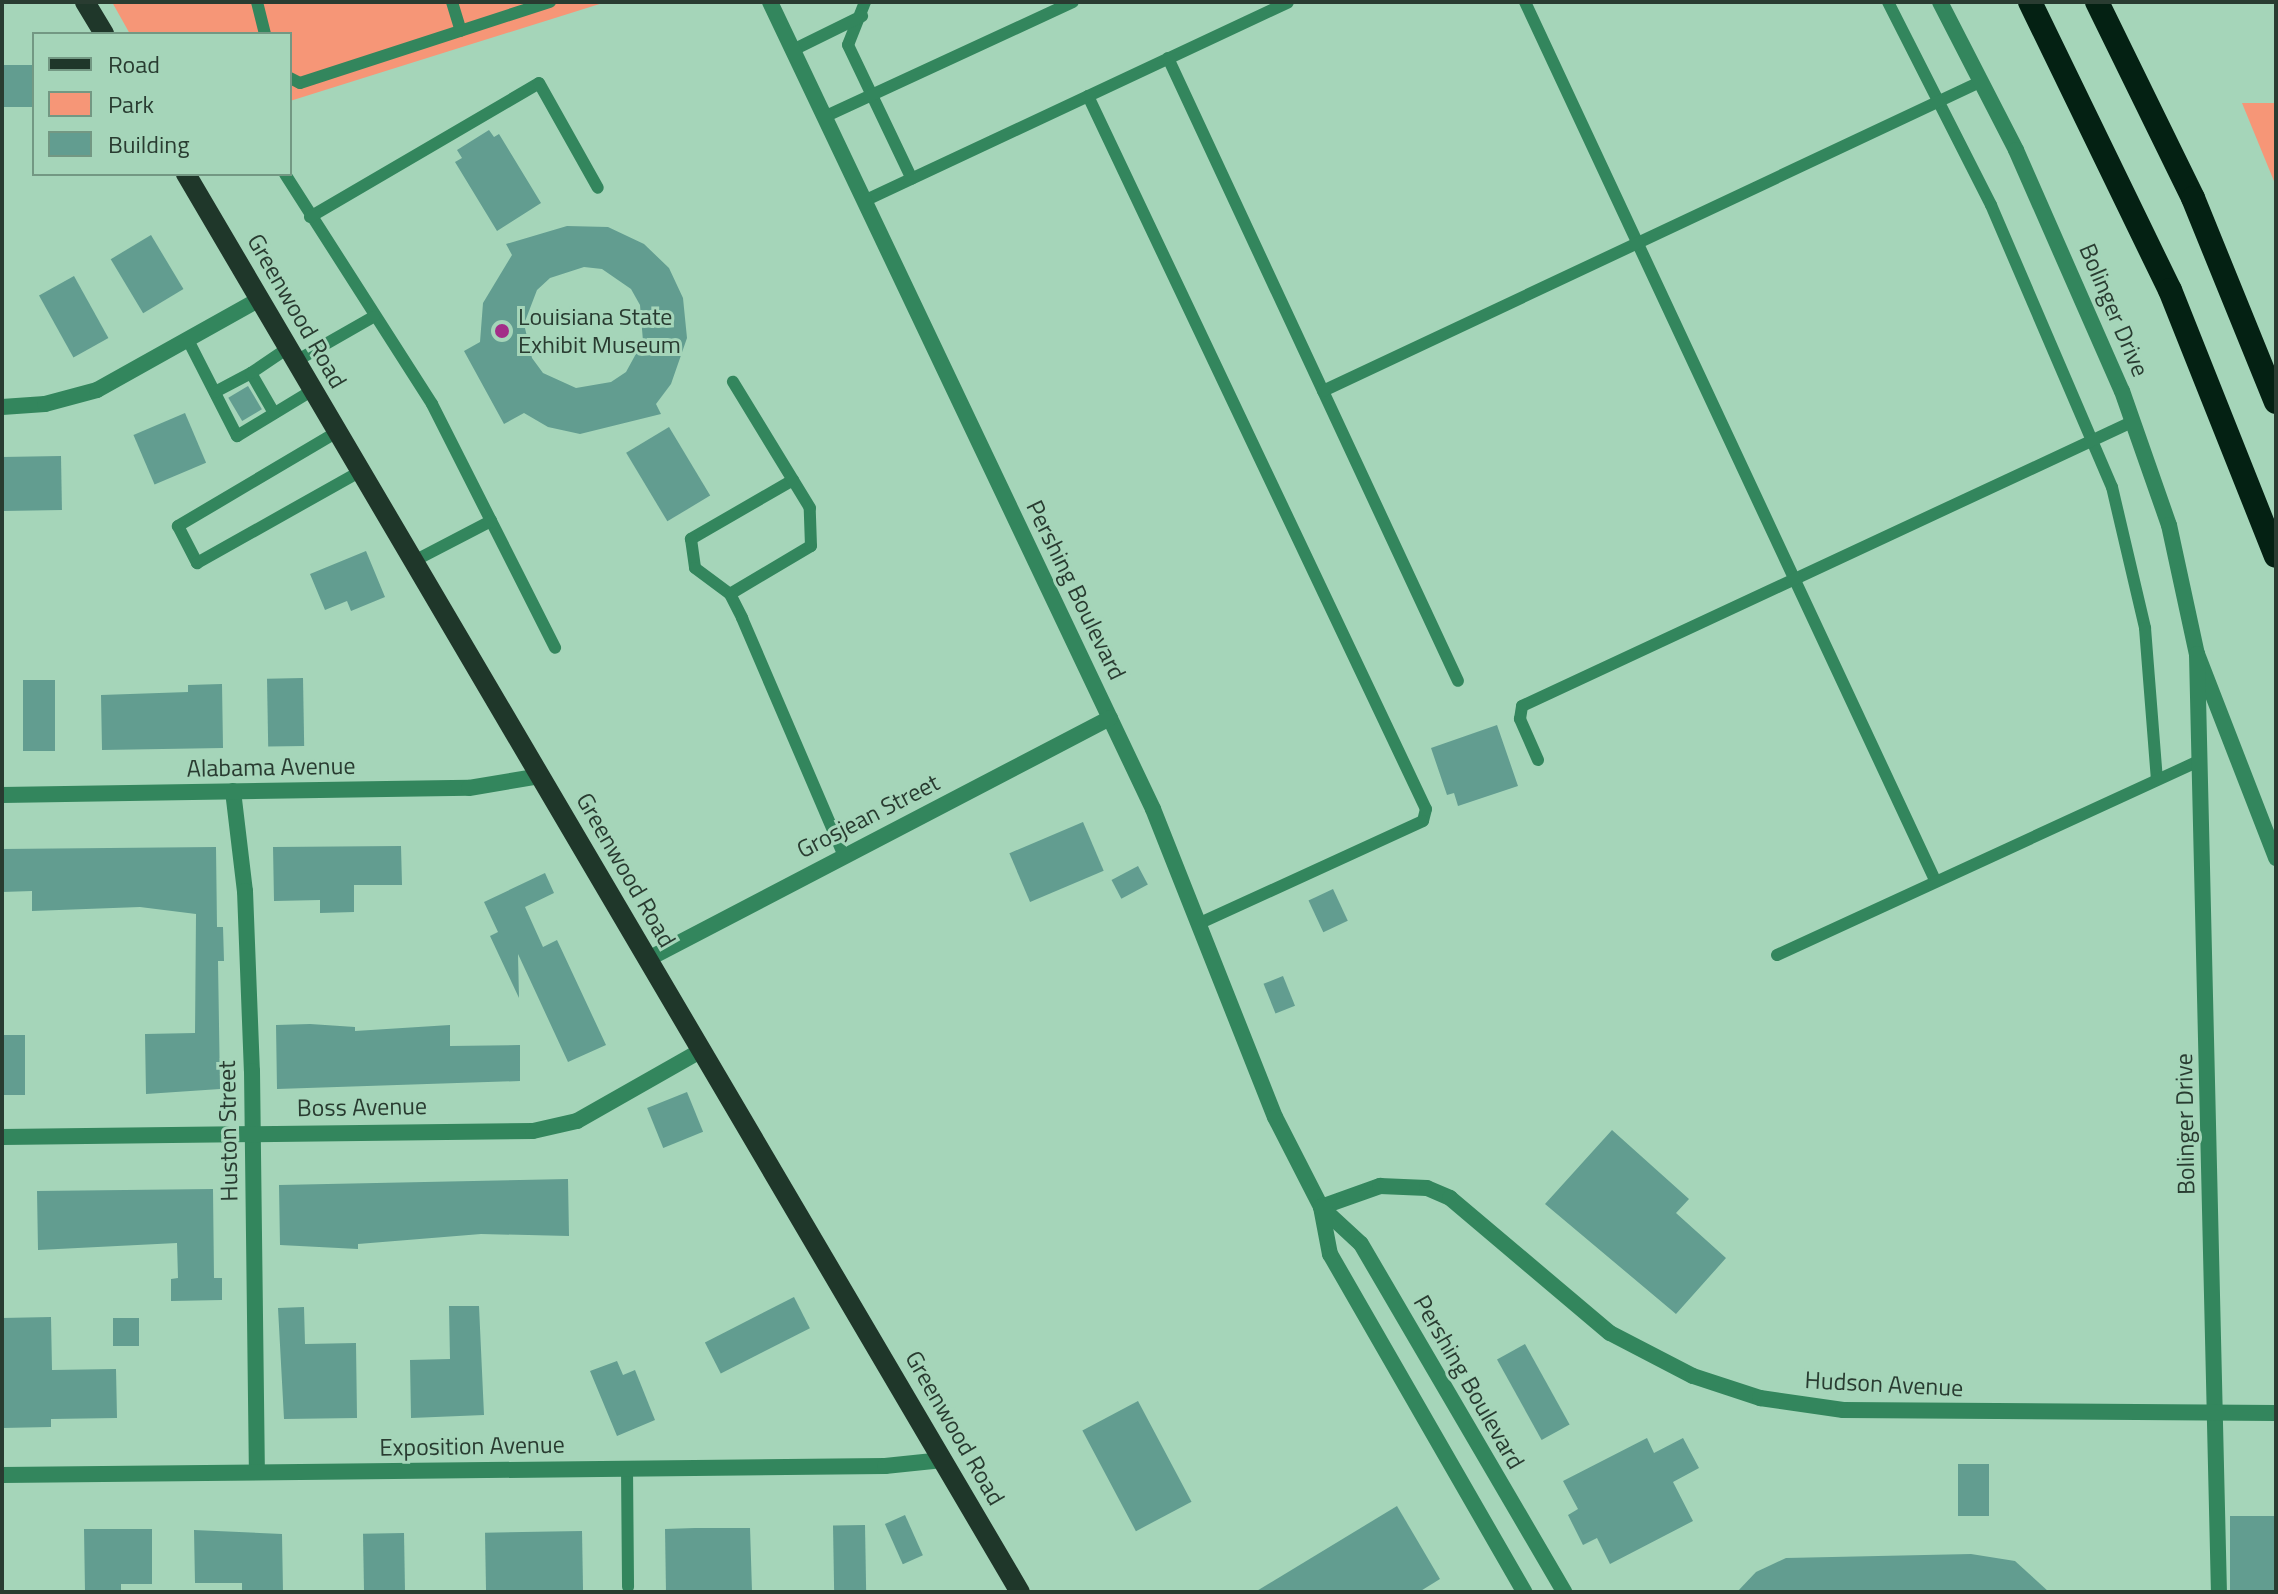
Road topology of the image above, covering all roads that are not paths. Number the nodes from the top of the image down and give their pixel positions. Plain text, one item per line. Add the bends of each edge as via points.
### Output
1 (85, 2) edge
2 (257, 2) edge
3 (452, 2) edge
4 (550, 2) edge
5 (770, 2) edge
6 (865, 2) edge
7 (1073, 2) edge
8 (1288, 2) edge
9 (1525, 2) edge
10 (1888, 2) edge
11 (1940, 2) edge
12 (2030, 2) edge
13 (2097, 2) edge
14 (862, 16) junction
15 (461, 31) junction
16 (103, 32) edge
17 (264, 32) edge
18 (793, 50) junction
19 (1168, 58) junction
20 (292, 79) edge
21 (1982, 81) junction
22 (871, 96) junction
23 (1088, 96) junction
24 (1939, 102) junction
25 (824, 117) junction
26 (187, 176) edge
27 (286, 176) edge
28 (912, 179) junction
29 (598, 188) dead end
30 (864, 201) junction
31 (310, 217) junction
32 (1638, 243) junction
33 (260, 299) junction
34 (373, 317) junction
35 (188, 340) junction
36 (292, 354) junction
37 (251, 373) junction
38 (733, 382) dead end
39 (313, 390) junction
40 (1323, 391) junction
41 (215, 392) junction
42 (2276, 402) edge
43 (2, 407) edge
44 (274, 413) junction
45 (2134, 421) junction
46 (337, 432) junction
47 (2094, 440) junction
48 (361, 471) junction
49 (793, 480) junction
50 (491, 521) junction
51 (2276, 556) edge
52 (414, 561) junction
53 (1797, 578) junction
54 (730, 594) junction
55 (555, 648) dead end
56 (2197, 654) junction
57 (1458, 681) dead end
58 (1110, 718) junction
59 (1538, 760) dead end
60 (2200, 760) junction
61 (541, 776) junction
62 (2157, 779) junction
63 (233, 791) junction
64 (2, 795) edge
65 (844, 856) junction
66 (2276, 858) edge
67 (1935, 880) junction
68 (1198, 924) junction
69 (1777, 955) dead end
70 (648, 959) junction
71 (702, 1050) junction
72 (253, 1133) junction
73 (2, 1137) edge
74 (1321, 1207) junction
75 (2216, 1413) junction
76 (2276, 1413) edge
77 (943, 1460) junction
78 (627, 1468) junction
79 (257, 1471) junction
80 (2, 1475) edge
81 (628, 1587) dead end
82 (1020, 1592) edge
83 (1524, 1592) edge
84 (1564, 1592) edge
85 (2219, 1592) edge

1 - 16 main road
2 - 17 lane
3 - 15 lane
4 - 15 lane
5 - 18 street, Pershing Boulevard
6 - 14 lane
7 - 22 lane
8 - 19 lane
9 - 32 lane
10 - 24 lane
11 - 21 street, Bolinger Drive
12 - 51 highway via 2164,275
13 - 42 highway via 2193,198
14 - 18 lane
14 - 22 lane via 848,45
15 - 20 lane via 300,83
18 - 25 street, Pershing Boulevard
19 - 23 lane
19 - 40 lane
21 - 24 lane
21 - 45 street, Bolinger Drive via 2054,230
22 - 25 lane
22 - 28 lane
23 - 28 lane
23 - 68 lane via 1426,809 1423,821
24 - 32 lane
24 - 47 lane via 2020,268
25 - 30 street, Pershing Boulevard
26 - 33 main road, Greenwood Road
27 - 31 lane
28 - 30 lane
29 - 31 lane via 539,83
30 - 58 street, Pershing Boulevard
31 - 34 lane
32 - 40 lane
32 - 53 lane
33 - 35 street
33 - 36 main road, Greenwood Road
34 - 36 lane
34 - 50 lane via 432,404
35 - 41 lane
35 - 43 street via 97,390 45,404
36 - 37 lane
36 - 39 main road, Greenwood Road
37 - 41 lane
37 - 44 lane
38 - 49 lane
39 - 44 lane
39 - 46 main road, Greenwood Road
40 - 57 lane
41 - 44 lane via 237,436
45 - 47 lane
45 - 56 street, Bolinger Drive via 2169,525
46 - 48 main road, Greenwood Road
46 - 48 lane via 178,526 197,563
47 - 53 lane
47 - 62 lane via 2132,557 2145,628
48 - 52 main road, Greenwood Road
49 - 54 lane via 810,508 811,546
49 - 54 lane via 691,539 695,568
50 - 52 lane
50 - 55 lane
52 - 61 main road, Greenwood Road
53 - 59 lane via 1522,706 1520,719
53 - 67 lane
54 - 65 lane
56 - 60 street, Bolinger Drive
56 - 66 street, Bolinger Drive
58 - 65 street, Grosjean Street
58 - 68 street, Pershing Boulevard
60 - 62 lane
60 - 75 street, Bolinger Drive
61 - 63 street, Alabama Avenue via 469,788
61 - 70 main road, Greenwood Road
62 - 67 lane
63 - 64 street, Alabama Avenue
63 - 72 street, Huston Street via 245,891
65 - 70 street, Grosjean Street
67 - 69 lane
68 - 74 street, Pershing Boulevard via 1275,1117
70 - 71 main road, Greenwood Road
71 - 72 street, Boss Avenue via 560,1127
71 - 77 main road, Greenwood Road
72 - 73 street, Boss Avenue
72 - 79 street, Huston Street
74 - 75 street, Hudson Avenue via 1380,1186 1427,1188 1450,1198 1610,1333 1693,1376 1760,1398 1843,1410
74 - 83 street, Pershing Boulevard via 1330,1254
74 - 84 street, Pershing Boulevard via 1361,1244
75 - 76 street, Hudson Avenue
75 - 85 street, Bolinger Drive
77 - 78 street, Exposition Avenue via 885,1466
77 - 82 main road, Greenwood Road
78 - 79 street, Exposition Avenue
78 - 81 lane
79 - 80 street, Exposition Avenue

